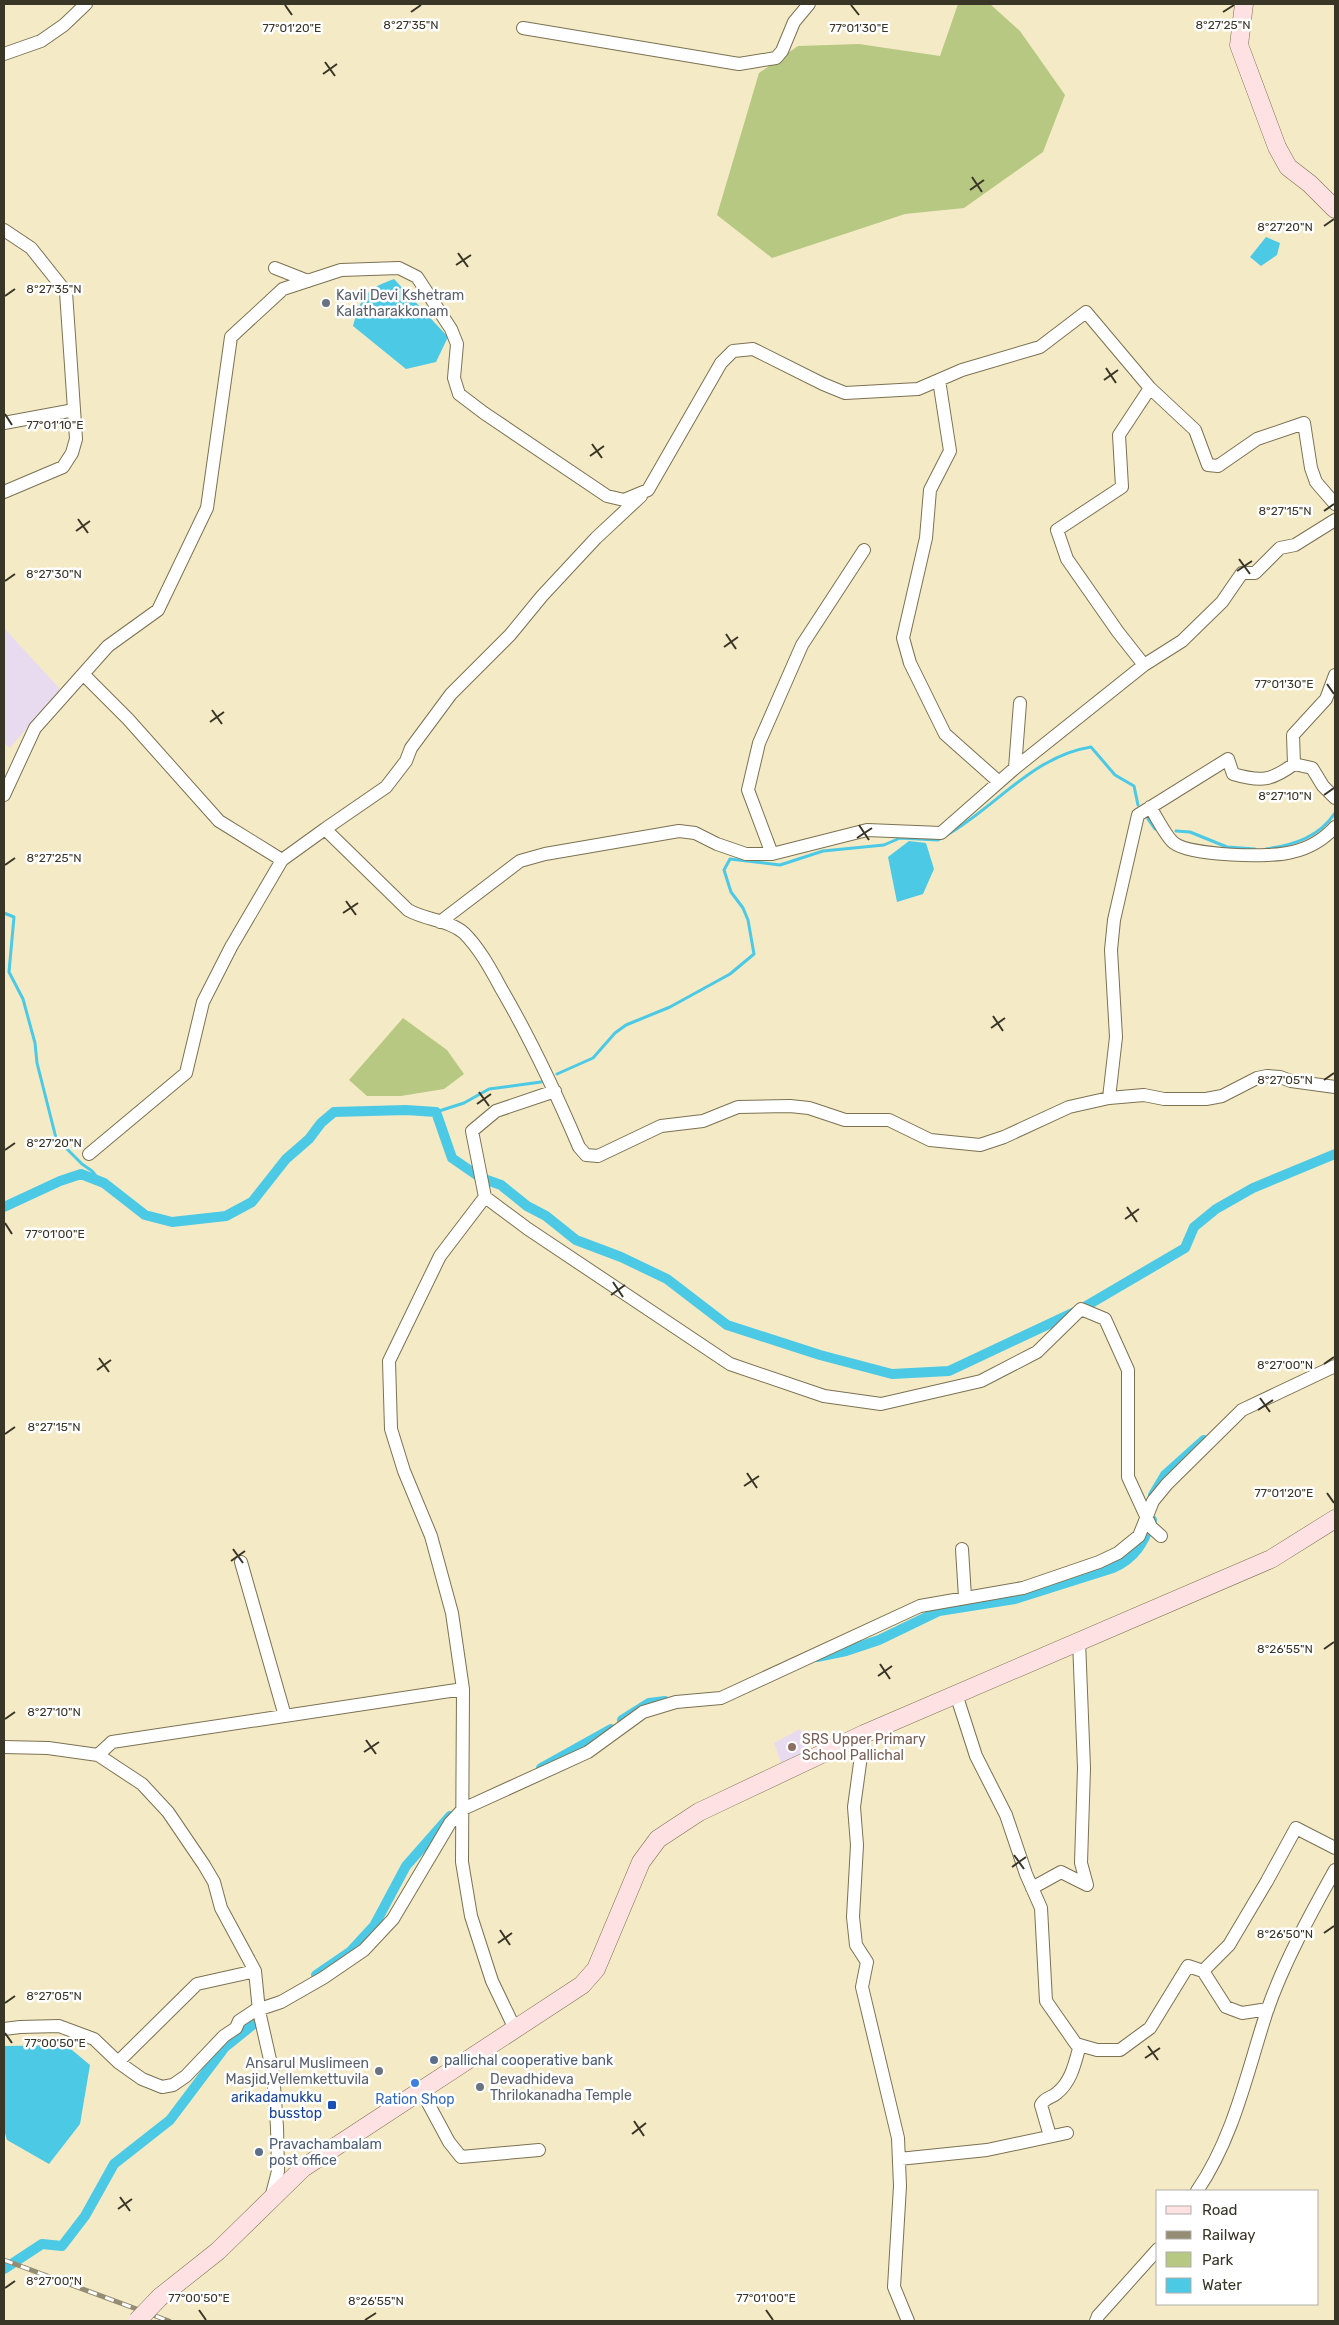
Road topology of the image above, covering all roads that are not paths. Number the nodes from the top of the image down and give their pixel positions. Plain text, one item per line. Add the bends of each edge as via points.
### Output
1 (86, 4) edge
2 (810, 4) edge
3 (1244, 4) edge
4 (523, 28) dead end
5 (4, 54) edge
6 (1335, 209) edge
7 (4, 230) edge
8 (274, 268) dead end
9 (308, 281) junction
10 (939, 380) junction
11 (1150, 388) junction
12 (74, 410) junction
13 (4, 422) edge
14 (648, 490) junction
15 (4, 492) edge
16 (1335, 504) edge
17 (1335, 520) edge
18 (864, 550) dead end
19 (1144, 664) junction
20 (83, 674) junction
21 (1335, 675) edge
22 (1020, 703) dead end
23 (1294, 764) junction
24 (1014, 768) junction
25 (999, 782) junction
26 (4, 794) edge
27 (1335, 798) edge
28 (1150, 807) junction
29 (1335, 827) edge
30 (326, 829) junction
31 (772, 854) junction
32 (282, 860) junction
33 (440, 922) junction
34 (1335, 1087) edge
35 (554, 1091) junction
36 (1109, 1098) junction
37 (89, 1154) dead end
38 (485, 1196) junction
39 (1335, 1366) edge
40 (1147, 1517) junction
41 (1335, 1519) edge
42 (1161, 1536) dead end
43 (962, 1549) dead end
44 (241, 1562) dead end
45 (965, 1597) junction
46 (1079, 1641) junction
47 (463, 1689) junction
48 (956, 1694) junction
49 (285, 1716) junction
50 (864, 1734) junction
51 (4, 1747) edge
52 (98, 1755) junction
53 (463, 1809) junction
54 (1335, 1848) edge
55 (1335, 1870) edge
56 (1032, 1888) junction
57 (255, 1971) junction
58 (1203, 1971) junction
59 (1268, 2009) junction
60 (259, 2011) junction
61 (4, 2029) edge
62 (515, 2030) junction
63 (1080, 2045) junction
64 (118, 2062) junction
65 (422, 2090) junction
66 (1067, 2133) dead end
67 (1050, 2136) junction
68 (539, 2150) dead end
69 (899, 2159) junction
70 (1198, 2190) edge
71 (270, 2200) junction
72 (1156, 2251) edge
73 (137, 2321) edge
74 (908, 2321) edge
75 (1096, 2321) edge

1 - 5 street via 42,41
2 - 4 street via 794,22 776,58 739,64
3 - 6 street via 1239,45 1276,147 1288,168
7 - 12 street via 31,248 66,292
8 - 9 street
9 - 14 street via 342,270 398,268 417,277 452,329 457,344 454,378 459,394 607,496 624,500
9 - 20 street via 283,289 232,337 207,508 158,610 108,646
10 - 11 street via 1040,347 1086,312
10 - 14 street via 918,390 845,393 753,349 733,351 721,363
10 - 25 street via 950,451 930,490 926,538 903,638 910,663 945,734
11 - 16 street via 1195,430 1208,465 1218,466 1257,439 1304,423 1310,468 1316,482
11 - 19 street via 1118,435 1122,487 1056,530 1067,559
12 - 13 street
12 - 15 street via 76,439 63,467
14 - 30 street via 596,538 510,635 451,694 386,787
17 - 19 street via 1295,545 1280,548 1254,573 1242,573 1222,602 1182,641
18 - 31 street via 802,644 760,743 748,790
19 - 24 street
20 - 26 street via 35,728
20 - 32 street via 219,820
21 - 23 street via 1326,699 1293,735
22 - 24 street
23 - 27 street via 1312,768
23 - 28 street via 1276,776 1252,779 1233,774 1228,759
24 - 25 street
25 - 31 street via 941,833 867,830
28 - 29 street via 1174,843 1202,851 1248,855 1291,853 1321,841
28 - 36 street via 1138,815 1114,920 1111,950 1116,1036
30 - 32 street
30 - 33 street via 408,910
31 - 33 street via 746,854 695,833 679,831 546,854 520,862
32 - 37 street via 203,1002 186,1074
33 - 35 street via 464,933 481,953 520,1021
34 - 36 street via 1267,1076 1222,1096 1206,1099 1164,1099 1144,1095
35 - 36 street via 579,1147 591,1156 598,1156 662,1126 703,1121 738,1107 790,1106 809,1108 845,1120 889,1120 930,1140 980,1145 1069,1107
35 - 38 street via 496,1111 472,1131
38 - 40 street via 528,1229 730,1364 824,1396 880,1404 981,1382 1037,1352 1081,1309 1105,1319 1128,1370 1128,1477
38 - 47 street via 440,1256 389,1361 391,1429 404,1471 431,1536 452,1614
39 - 40 street via 1242,1410 1167,1484 1153,1501
40 - 42 street
40 - 45 street via 1139,1536 1118,1553 1099,1562 1023,1588
41 - 46 street via 1271,1559
43 - 45 street
44 - 49 street
45 - 53 street via 920,1606 721,1698 676,1702 643,1712 588,1752
46 - 48 street
46 - 56 street via 1084,1768 1081,1864 1087,1885 1061,1872
47 - 49 street
47 - 53 street
48 - 50 street
48 - 56 street via 976,1756 1006,1815
49 - 52 street via 112,1742
50 - 62 street via 699,1812 658,1839 641,1862 596,1969 582,1985
50 - 69 street via 854,1807 857,1845 853,1917 856,1945 867,1962 862,1987 894,2114
51 - 52 street via 48,1748
52 - 57 street via 142,1784 181,1830 214,1882 221,1908
53 - 60 street via 450,1823 393,1920 364,1950 323,1978
53 - 62 street via 462,1862 471,1916 492,1981
54 - 58 street via 1296,1828 1229,1945
55 - 59 street via 1305,1926
56 - 63 street via 1041,1908 1046,2001 1076,2044
57 - 60 street
57 - 64 street via 197,1984
58 - 59 street via 1226,2006 1242,2013
58 - 63 street via 1188,1966 1150,2028 1120,2050 1097,2050
59 - 70 street via 1243,2096 1211,2171
60 - 64 street via 239,2021 236,2028 173,2085 162,2087 149,2082
60 - 71 street via 272,2073 277,2126 278,2171
61 - 64 street via 60,2026 94,2040
62 - 65 street
63 - 67 street via 1068,2081 1041,2104
65 - 68 street via 460,2157
65 - 71 street via 303,2168
66 - 67 street
67 - 69 street via 987,2150
69 - 74 street via 894,2287
71 - 73 street, bridge via 218,2251 160,2297
72 - 75 street

